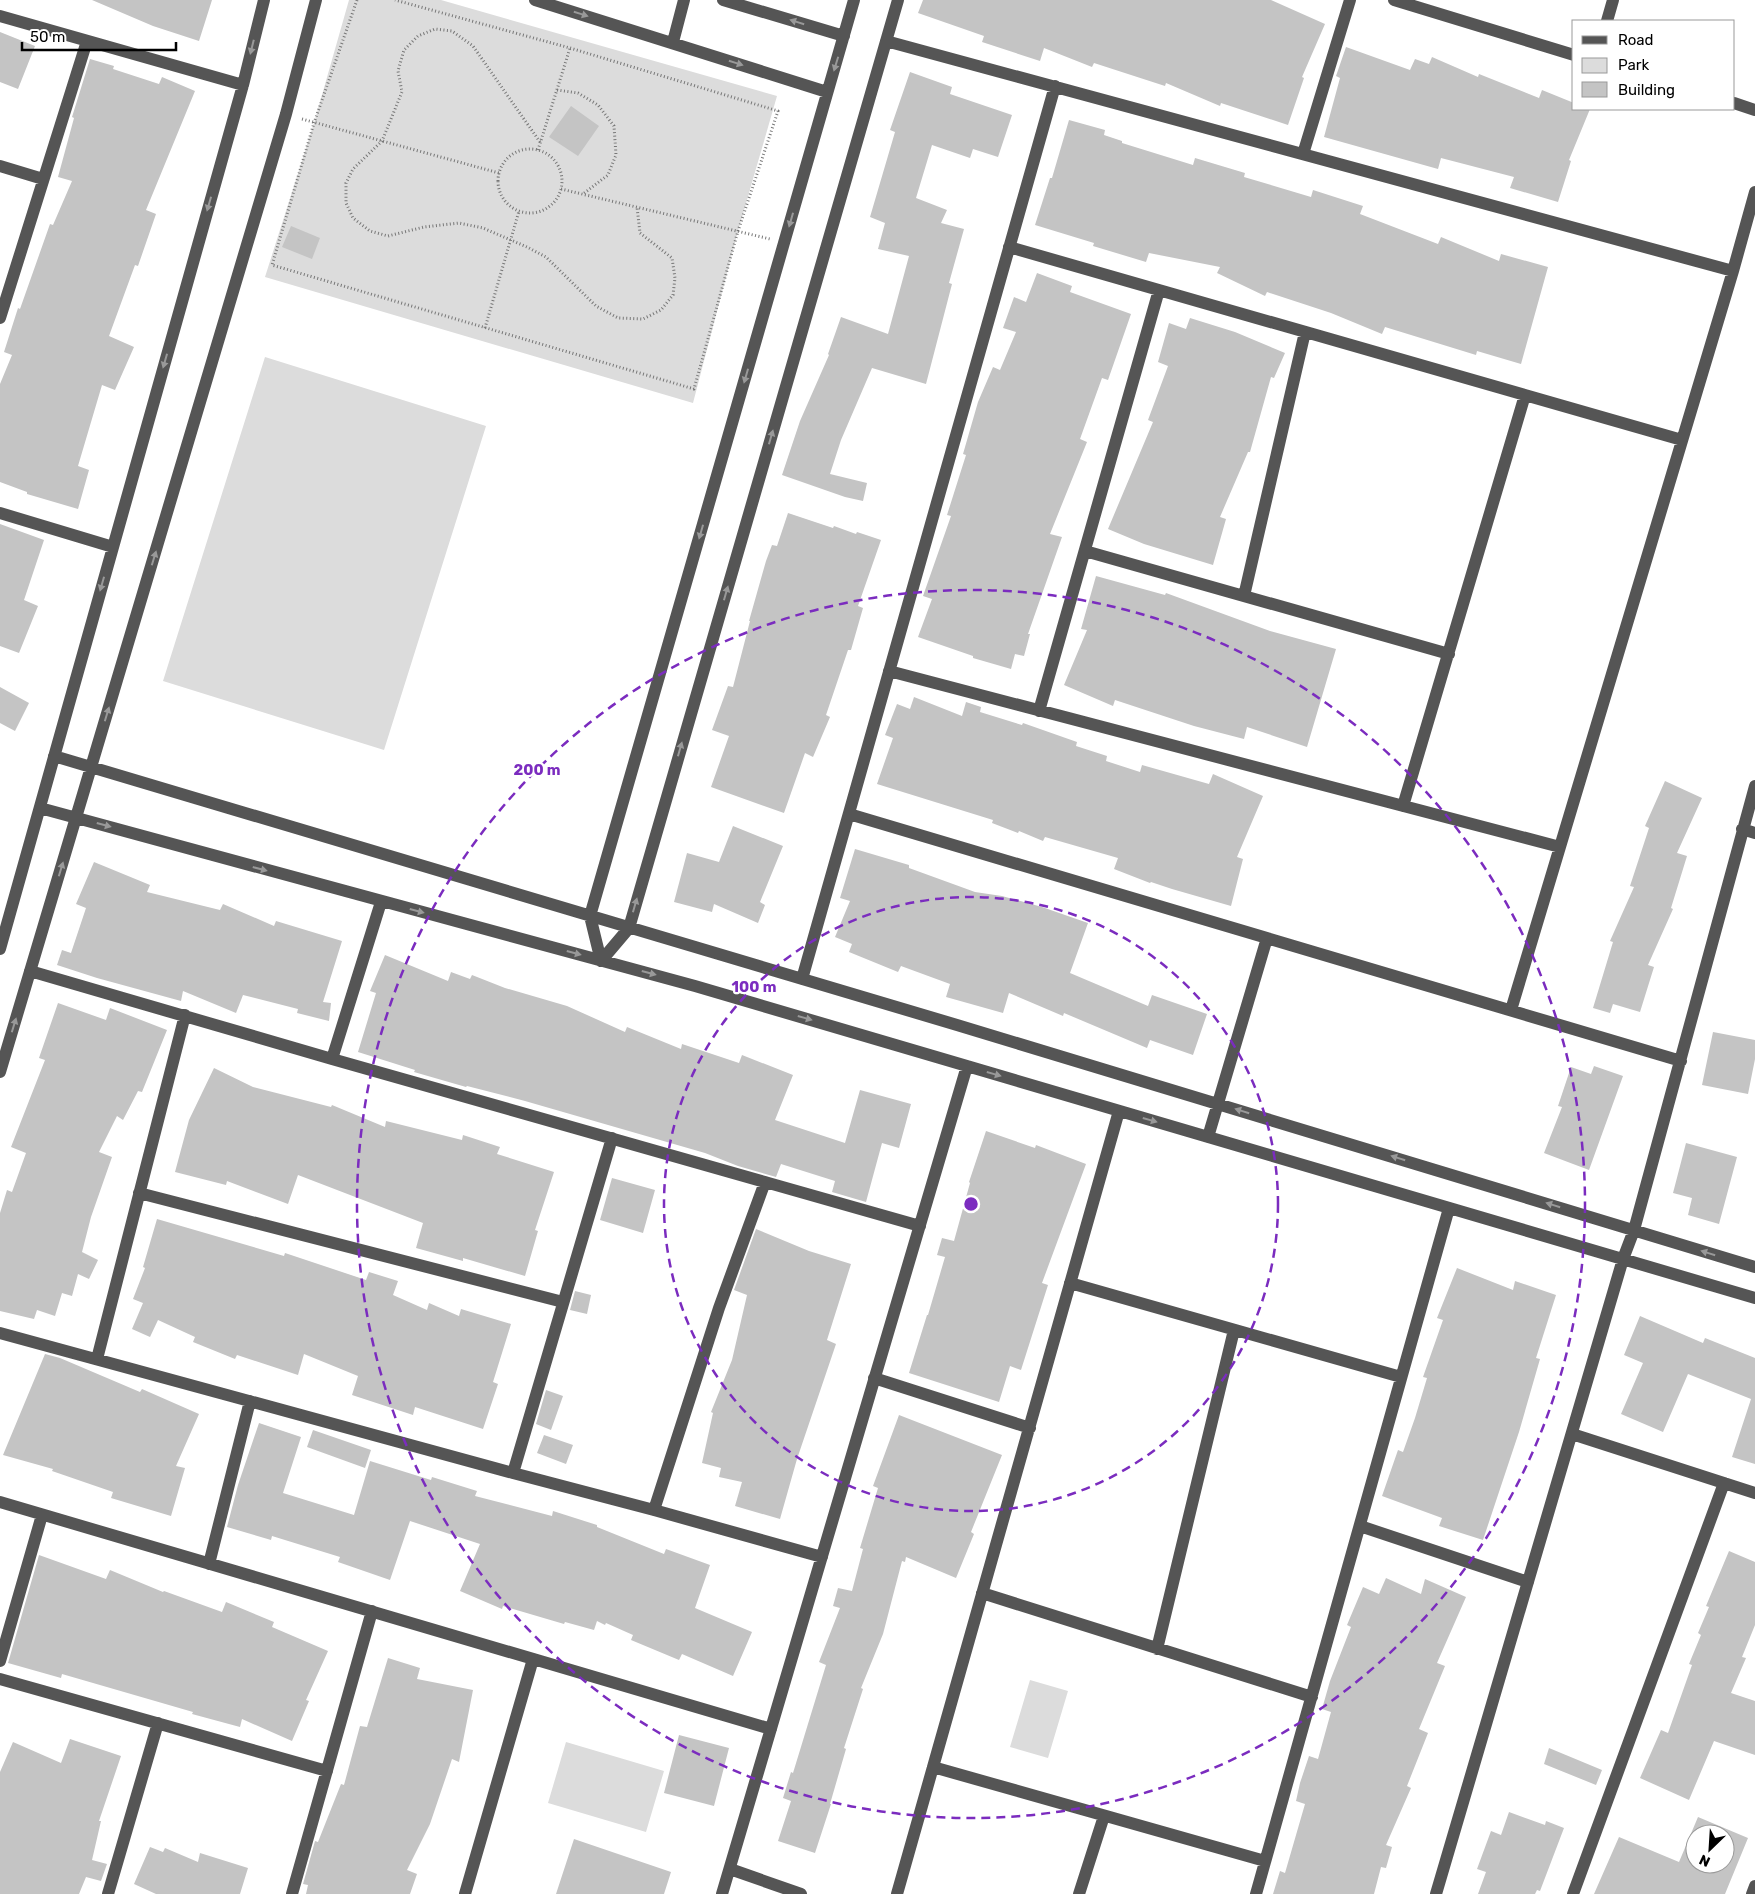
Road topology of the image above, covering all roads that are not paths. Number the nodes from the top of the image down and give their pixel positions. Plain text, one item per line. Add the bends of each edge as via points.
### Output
1 (264, 0) edge
2 (316, 0) edge
3 (535, 0) edge
4 (684, 0) edge
5 (723, 0) edge
6 (854, 0) edge
7 (898, 0) edge
8 (1350, 0) edge
9 (1394, 0) edge
10 (1613, 0) edge
11 (1433, 5) edge
12 (0, 16) edge
13 (1607, 20) edge
14 (844, 36) junction
15 (886, 40) junction
16 (87, 41) junction
17 (673, 42) junction
18 (1572, 53) edge
19 (243, 85) junction
20 (1055, 86) junction
21 (827, 92) junction
22 (1735, 103) edge
23 (1755, 110) edge
24 (1303, 154) junction
25 (0, 166) edge
26 (43, 179) junction
27 (1755, 192) edge
28 (1009, 247) junction
29 (1733, 271) junction
30 (1159, 290) junction
31 (0, 318) edge
32 (1305, 332) junction
33 (1526, 395) junction
34 (1682, 440) junction
35 (0, 513) edge
36 (113, 547) junction
37 (1085, 551) junction
38 (1244, 596) junction
39 (1448, 654) junction
40 (889, 671) junction
41 (1040, 711) junction
42 (54, 756) junction
43 (91, 767) junction
44 (1755, 786) edge
45 (1403, 806) junction
46 (40, 808) junction
47 (849, 814) junction
48 (76, 818) junction
49 (1742, 829) junction
50 (1755, 833) edge
51 (1560, 847) junction
52 (381, 902) junction
53 (590, 916) junction
54 (629, 928) junction
55 (1267, 938) junction
56 (0, 949) edge
57 (602, 961) junction
58 (30, 971) junction
59 (802, 979) junction
60 (1510, 1010) junction
61 (185, 1015) junction
62 (332, 1059) junction
63 (1681, 1061) junction
64 (967, 1066) junction
65 (0, 1072) edge
66 (1218, 1104) junction
67 (1120, 1111) junction
68 (1208, 1137) junction
69 (612, 1138) junction
70 (765, 1182) junction
71 (140, 1193) junction
72 (1449, 1208) junction
73 (920, 1226) junction
74 (1634, 1230) junction
75 (1623, 1260) junction
76 (1755, 1268) edge
77 (1070, 1283) junction
78 (1755, 1298) edge
79 (563, 1302) junction
80 (1234, 1330) junction
81 (0, 1333) edge
82 (97, 1359) junction
83 (1402, 1377) junction
84 (874, 1378) junction
85 (250, 1401) junction
86 (1030, 1428) junction
87 (1572, 1434) junction
88 (513, 1473) junction
89 (1724, 1482) junction
90 (1755, 1493) edge
91 (0, 1502) edge
92 (654, 1510) junction
93 (42, 1514) junction
94 (1360, 1526) junction
95 (822, 1557) junction
96 (209, 1564) junction
97 (1528, 1582) junction
98 (982, 1593) junction
99 (372, 1612) junction
100 (1157, 1649) junction
101 (533, 1659) junction
102 (0, 1661) edge
103 (0, 1679) edge
104 (1312, 1697) junction
105 (158, 1723) junction
106 (771, 1728) junction
107 (933, 1767) junction
108 (327, 1771) junction
109 (1104, 1816) junction
110 (1265, 1862) junction
111 (730, 1869) junction
112 (1755, 1886) edge
113 (108, 1894) edge
114 (292, 1894) edge
115 (465, 1894) edge
116 (722, 1894) edge
117 (801, 1894) edge
118 (897, 1894) edge
119 (1079, 1894) edge
120 (1256, 1894) edge
121 (1436, 1894) edge
122 (1573, 1894) edge
123 (1752, 1894) edge

1 -> 19 street
43 -> 2 street via 283,123
3 -> 17 street
4 - 17 street
14 -> 5 street
6 - 14 street
7 - 15 street
8 - 24 street
9 - 11 street
10 - 13 street
11 - 18 street
12 - 16 street
14 -> 21 street
15 - 20 street
54 -> 15 street
16 - 19 street
16 - 26 street
17 -> 21 street
19 -> 36 street
20 - 24 street
20 - 28 street
21 -> 53 street
22 - 23 street
24 - 29 street
25 - 26 street
26 - 31 street
27 - 29 street
28 - 30 street
28 - 40 street
29 - 34 street
30 - 32 street
30 - 37 street
32 - 33 street
32 - 38 street
33 - 34 street
33 - 39 street
34 - 51 street
35 - 36 street
36 -> 42 street
37 - 38 street
37 - 41 street
38 - 39 street
39 - 45 street
40 - 41 street
40 - 47 street
41 - 45 street
42 - 43 street
42 - 46 street
43 - 48 street
43 - 53 street
44 - 49 street
45 - 51 street
46 - 48 street
46 - 56 street
47 - 55 street
47 - 59 street
48 -> 52 street
58 -> 48 street
49 - 50 street
49 - 63 street
51 - 60 street
52 -> 57 street
52 - 62 street
53 - 54 street
53 - 57 street
54 - 57 street
54 - 59 street
55 - 60 street
55 - 66 street
57 -> 64 street
58 - 61 street
65 -> 58 street
59 - 66 street
60 - 63 street
61 - 62 street
61 - 71 street
62 - 69 street
63 - 74 street
64 -> 67 street
64 - 73 street
66 - 68 street
74 -> 66 street
67 -> 68 street
67 - 77 street
68 - 72 street
69 - 70 street
69 - 79 street
70 - 73 street
70 - 92 street via 719,1308
71 - 79 street
71 - 82 street
72 - 75 street
72 - 83 street
73 - 84 street
74 - 75 street
76 -> 74 street
75 - 78 street
75 - 87 street
77 - 80 street
77 - 86 street
79 - 88 street
80 - 83 street
80 - 100 street
81 - 82 street
82 - 85 street
83 - 94 street
84 - 86 street
84 - 95 street
85 - 88 street
85 - 96 street
86 - 98 street
87 - 89 street
87 - 97 street
88 - 92 street
89 - 90 street
89 - 122 street
91 - 93 street
92 - 95 street
93 - 96 street
93 - 102 street
94 - 97 street
94 - 104 street
95 - 106 street
96 - 99 street
97 - 121 street
98 - 100 street
98 - 107 street
99 - 101 street
99 - 108 street
100 - 104 street
101 - 106 street
101 - 115 street
103 - 105 street
104 - 110 street
105 - 108 street
105 - 113 street
106 - 111 street
107 - 109 street
107 - 118 street
108 - 114 street
109 - 110 street
109 - 119 street
110 - 120 street
111 - 116 street
111 - 117 street
112 - 123 street

